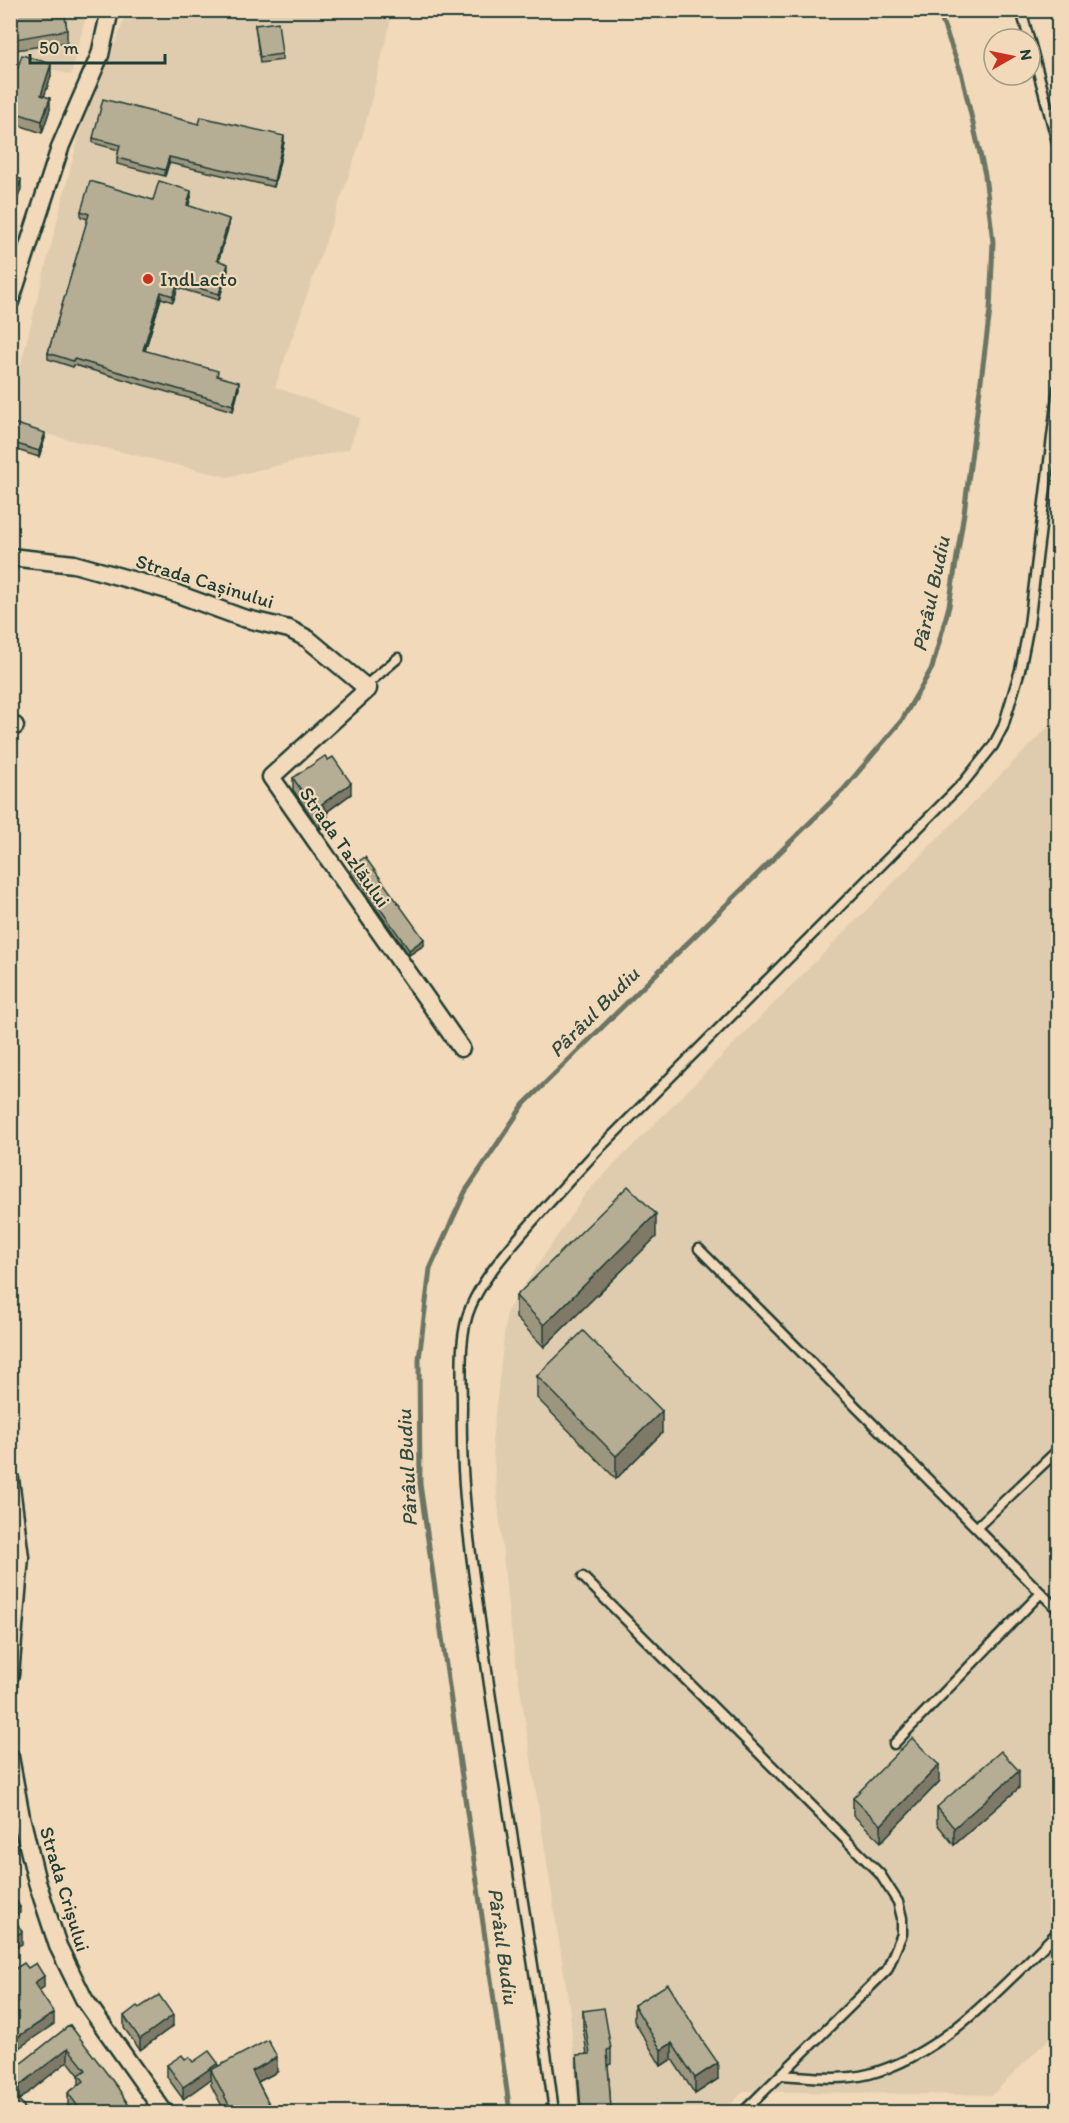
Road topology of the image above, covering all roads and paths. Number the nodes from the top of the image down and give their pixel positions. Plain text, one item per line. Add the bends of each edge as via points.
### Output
1 (110, 10) edge
2 (1022, 10) edge
3 (1027, 27) edge
4 (1042, 84) edge
5 (1059, 146) edge
6 (10, 302) edge
7 (1059, 388) edge
8 (10, 557) edge
9 (398, 658) dead end
10 (367, 688) junction
11 (461, 1048) dead end
12 (699, 1249) dead end
13 (1059, 1450) edge
14 (10, 1479) edge
15 (977, 1527) junction
16 (583, 1577) dead end
17 (1041, 1593) junction
18 (1059, 1610) edge
19 (10, 1675) edge
20 (894, 1744) dead end
21 (10, 1757) edge
22 (1059, 1932) edge
23 (782, 2074) junction
24 (164, 2112) edge
25 (554, 2112) edge
26 (742, 2112) edge

1 - 6 street via 100,55 61,145
2 - 3 lane
4 - 5 lane
7 - 25 lane via 1029,625 1008,712 993,746 964,782 539,1213 494,1268 471,1306 463,1338 462,1377 466,1525
8 - 10 street, Strada Cașinului via 74,564 164,589 243,618 289,628
9 - 10 lane
10 - 11 street, Strada Tazlăului via 271,777
12 - 15 lane
13 - 15 lane
14 - 19 street via 20,1557
15 - 17 lane
16 - 23 lane via 880,1874 898,1902 902,1934 887,1970
17 - 18 lane
17 - 20 lane
21 - 24 street, Strada Crișului via 37,1882 58,1946 84,1999
22 - 23 lane via 945,2037 905,2061 867,2074 822,2079
23 - 26 lane

